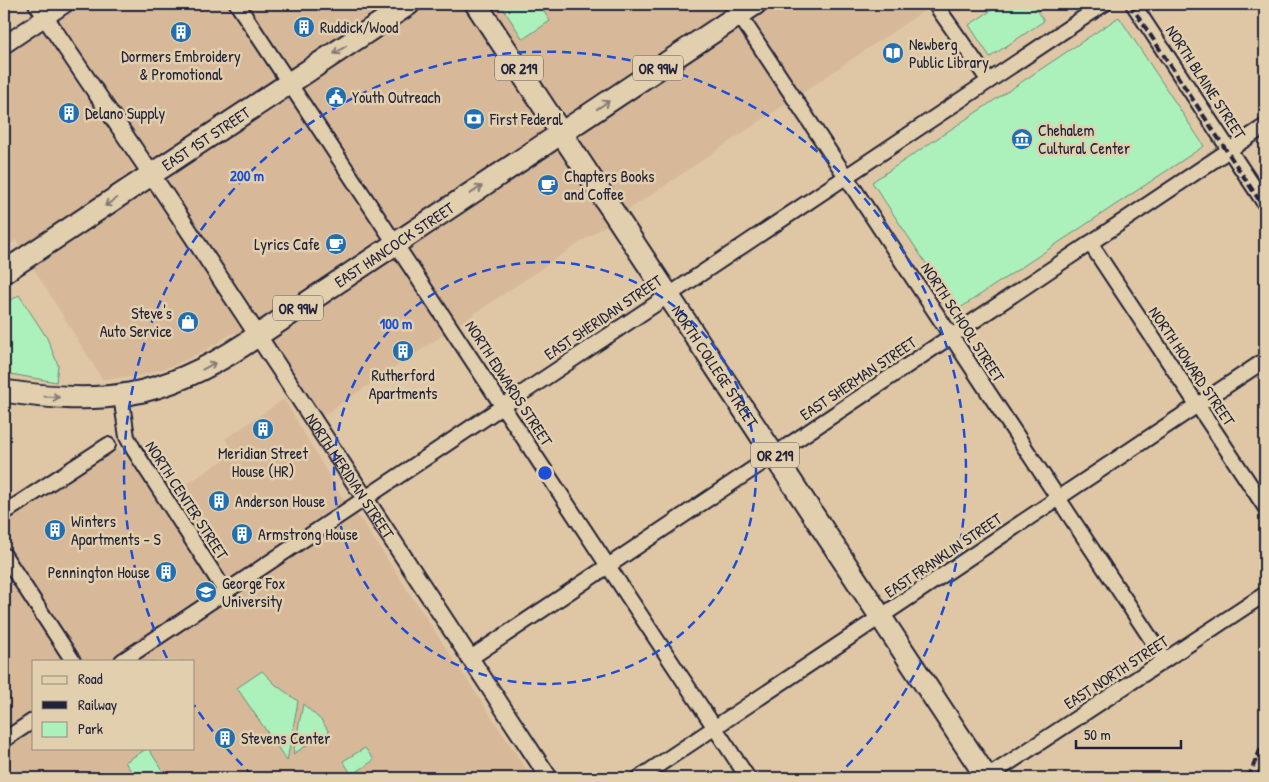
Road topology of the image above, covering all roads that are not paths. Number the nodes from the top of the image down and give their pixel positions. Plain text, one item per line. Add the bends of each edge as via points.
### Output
1 (64, 4) edge
2 (238, 4) edge
3 (409, 4) edge
4 (476, 4) edge
5 (935, 4) edge
6 (1104, 4) edge
7 (1133, 4) edge
8 (742, 7) edge
9 (40, 10) edge
10 (4, 45) edge
11 (988, 81) junction
12 (291, 82) junction
13 (1265, 126) edge
14 (563, 132) junction
15 (1230, 150) junction
16 (152, 175) junction
17 (846, 177) junction
18 (1265, 204) edge
19 (396, 243) junction
20 (1090, 243) junction
21 (6, 266) edge
22 (668, 294) junction
23 (258, 335) junction
24 (952, 336) junction
25 (1265, 360) edge
26 (4, 391) edge
27 (121, 396) junction
28 (1198, 405) junction
29 (503, 406) junction
30 (108, 445) dead end
31 (774, 455) junction
32 (364, 498) junction
33 (1058, 498) junction
34 (1265, 507) edge
35 (4, 513) edge
36 (4, 555) edge
37 (608, 566) junction
38 (225, 591) junction
39 (1265, 594) edge
40 (880, 617) junction
41 (470, 659) junction
42 (72, 660) edge
43 (123, 660) edge
44 (1166, 660) junction
45 (32, 721) edge
46 (715, 728) junction
47 (4, 740) edge
48 (549, 778) edge
49 (639, 778) edge
50 (748, 778) edge
51 (986, 778) edge

1 - 9 street
2 - 12 street, NORTH EDWARDS STREET
3 -> 12 main road, EAST 1ST STREET
4 - 14 main road, NORTH COLLEGE STREET / OR 219
5 - 11 street
6 - 11 street, EAST SHERIDAN STREET
7 - 15 street, NORTH BLAINE STREET
14 -> 8 main road, EAST HANCOCK STREET / OR 99W
8 - 17 street, NORTH SCHOOL STREET
9 - 10 street
9 - 16 street, NORTH MERIDIAN STREET
11 - 17 street, EAST SHERIDAN STREET
12 - 16 main road, EAST 1ST STREET
12 - 19 street, NORTH EDWARDS STREET
13 - 15 street, EAST SHERMAN STREET
19 -> 14 main road, EAST HANCOCK STREET / OR 99W
14 - 22 main road, NORTH COLLEGE STREET / OR 219
15 - 18 street, NORTH BLAINE STREET
15 - 20 street, EAST SHERMAN STREET
16 -> 21 main road, EAST 1ST STREET
16 - 23 street, NORTH MERIDIAN STREET
17 - 22 street, EAST SHERIDAN STREET
17 - 24 street, NORTH SCHOOL STREET
19 - 23 main road, EAST HANCOCK STREET / OR 99W
19 - 29 street, NORTH EDWARDS STREET
20 - 24 street, EAST SHERMAN STREET
20 - 28 street, NORTH HOWARD STREET
22 - 29 street, EAST SHERIDAN STREET
22 - 31 main road, NORTH COLLEGE STREET / OR 219
27 -> 23 main road, EAST HANCOCK STREET / OR 99W via 150,390 188,376
23 - 32 street, NORTH MERIDIAN STREET
24 - 31 street, EAST SHERMAN STREET
24 - 33 street, NORTH SCHOOL STREET
25 - 28 street, EAST FRANKLIN STREET
26 -> 27 main road, EAST HANCOCK STREET / OR 99W via 83,399
27 - 38 street, NORTH CENTER STREET via 127,437
28 - 33 street, EAST FRANKLIN STREET
28 - 34 street, NORTH HOWARD STREET
29 - 32 street, EAST SHERIDAN STREET
29 - 37 street, NORTH EDWARDS STREET
30 - 35 street
31 - 37 street, EAST SHERMAN STREET
31 - 40 main road, NORTH COLLEGE STREET / OR 219
32 - 38 street, EAST SHERIDAN STREET
32 - 41 street, NORTH MERIDIAN STREET
33 - 40 street, EAST FRANKLIN STREET
33 - 44 street, NORTH SCHOOL STREET
36 - 42 street
37 - 41 street, EAST SHERMAN STREET
37 - 46 street, NORTH EDWARDS STREET
38 - 43 street, EAST SHERIDAN STREET
39 - 44 street, EAST NORTH STREET
40 - 46 street, EAST FRANKLIN STREET
40 - 51 main road, NORTH COLLEGE STREET / OR 219
41 - 48 street, NORTH MERIDIAN STREET
44 - 51 street, EAST NORTH STREET
45 - 47 street
46 - 49 street, EAST FRANKLIN STREET
46 - 50 street, NORTH EDWARDS STREET

